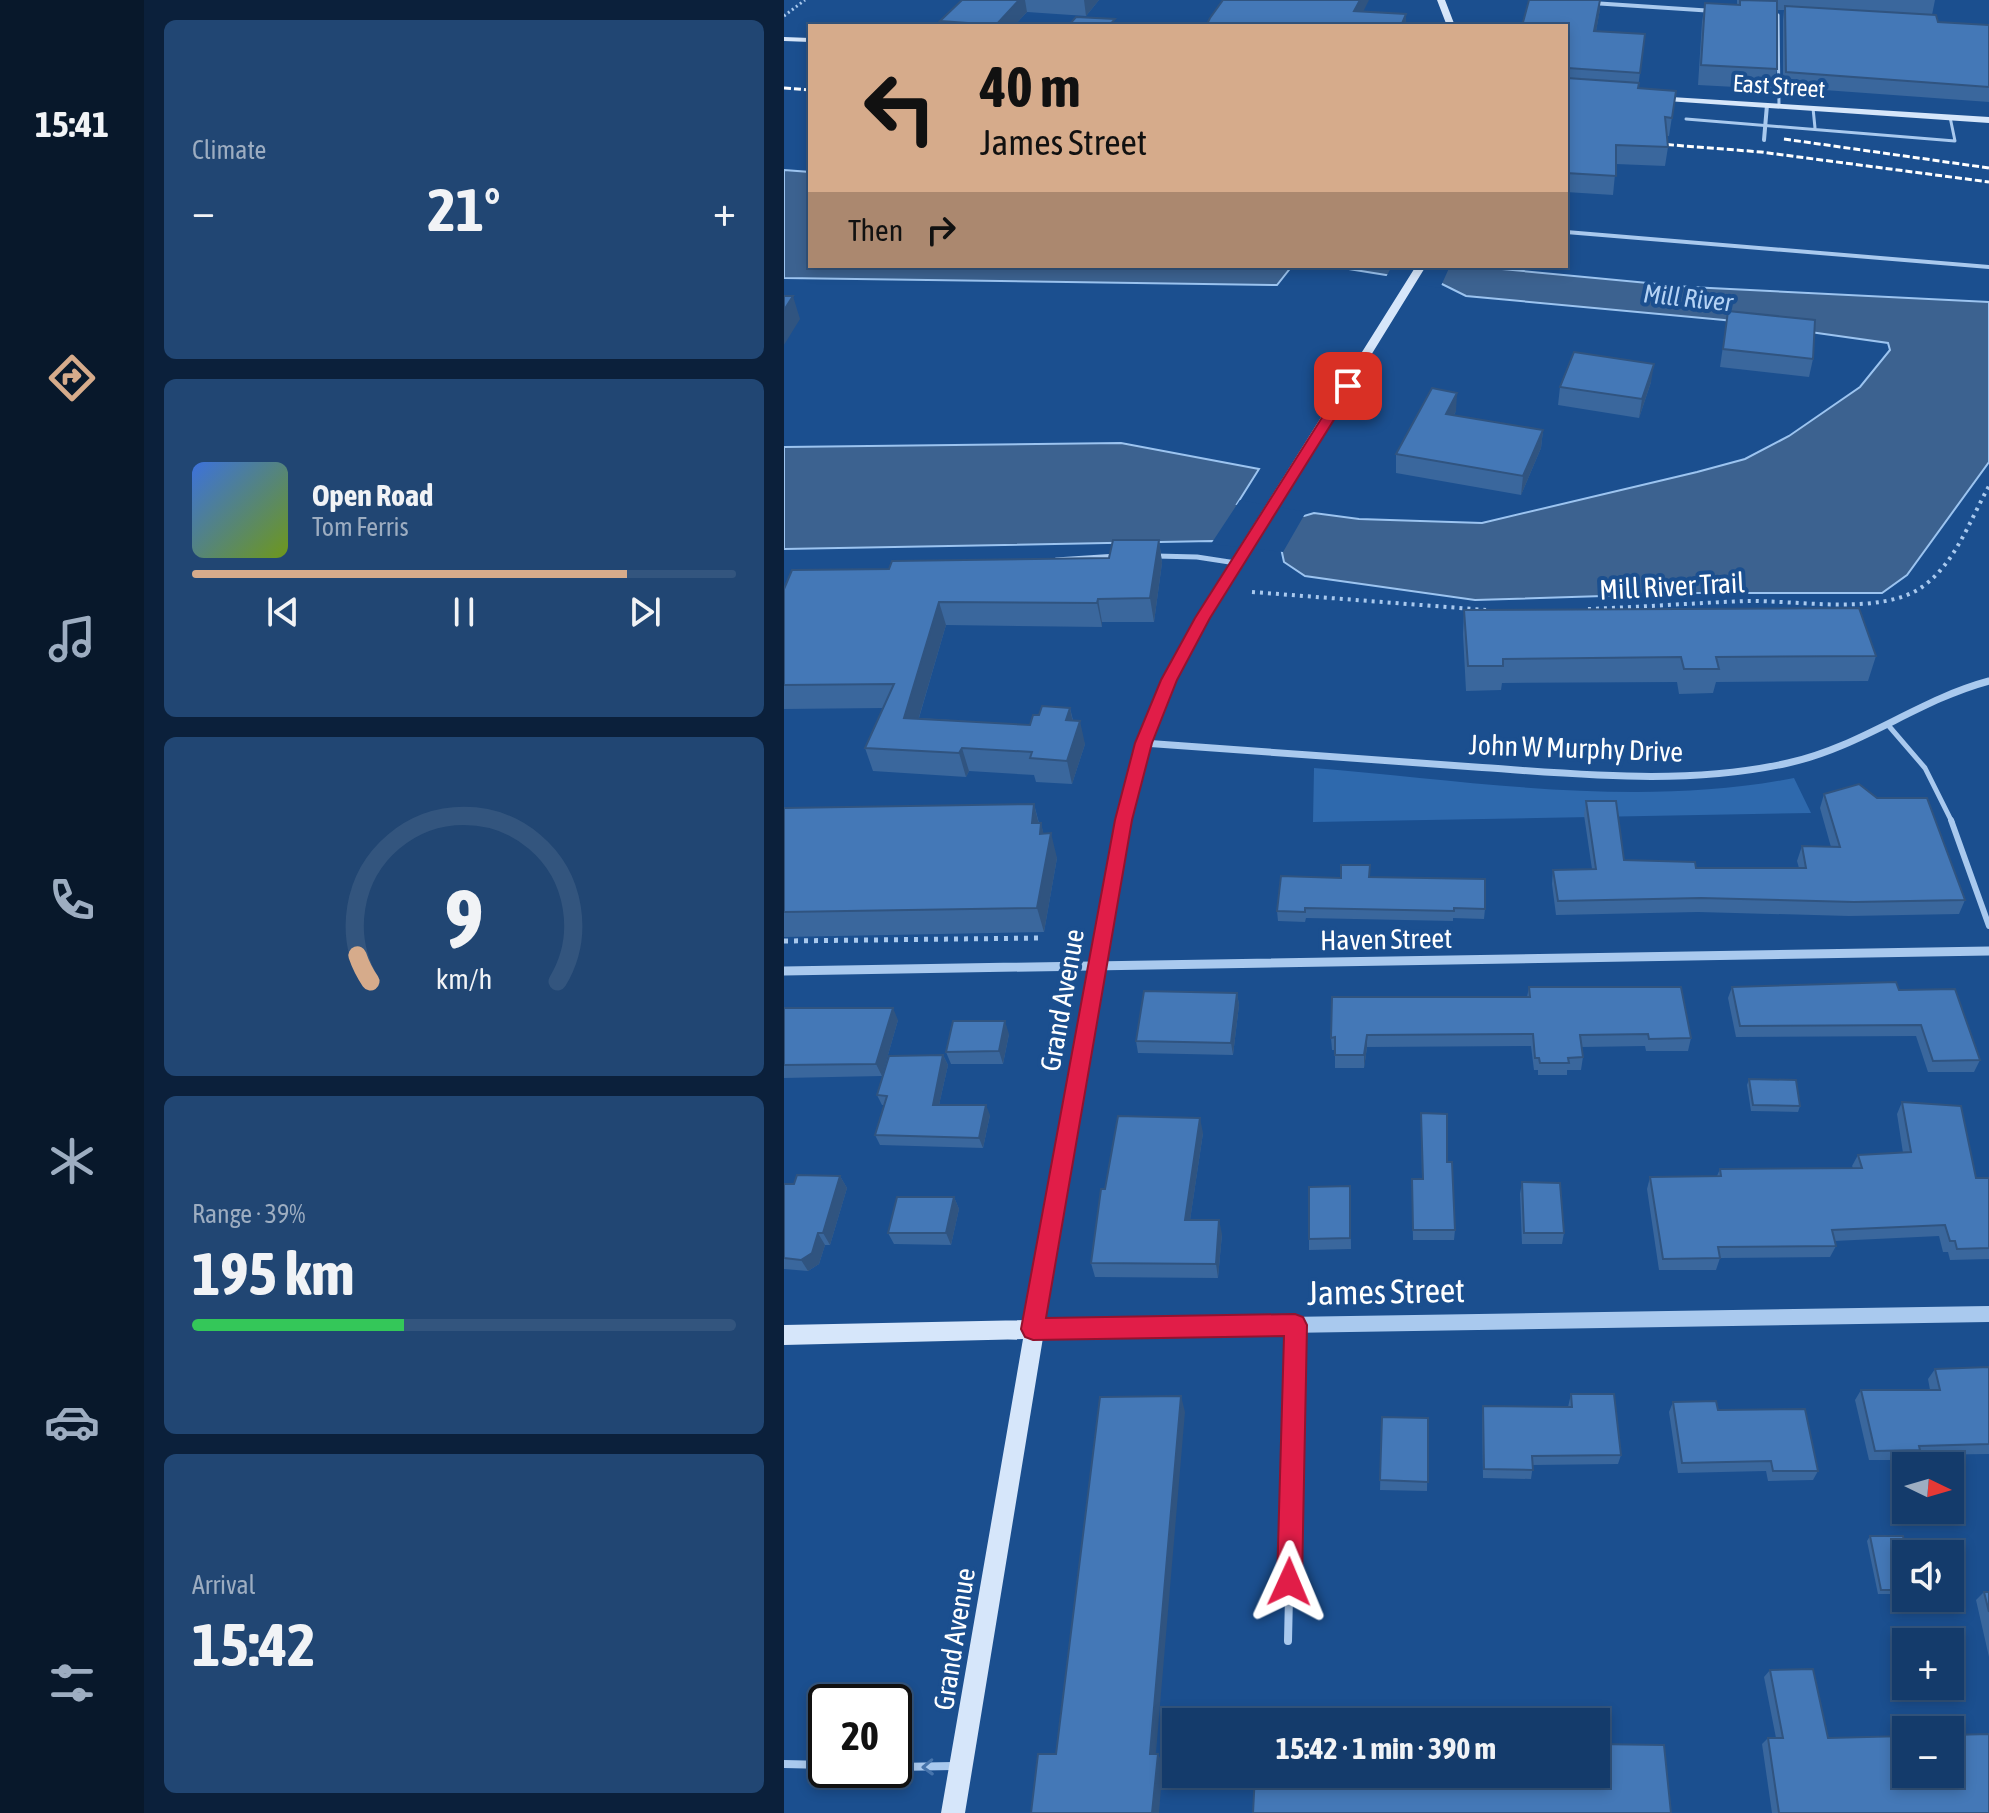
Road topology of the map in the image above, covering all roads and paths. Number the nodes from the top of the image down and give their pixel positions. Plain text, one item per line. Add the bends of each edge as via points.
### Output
1 (805, 0) edge
2 (1441, 0) edge
3 (1587, 3) edge
4 (1724, 12) edge
5 (1765, 14) edge
6 (1778, 15) joint
7 (784, 16) edge
8 (1450, 24) edge
9 (784, 39) edge
10 (808, 40) edge
11 (1638, 96) edge
12 (1767, 105) junction
13 (1779, 106) junction
14 (1813, 108) junction
15 (1950, 117) junction
16 (1686, 119) dead end
17 (1989, 120) edge
18 (1765, 124) junction
19 (1815, 128) junction
20 (1764, 140) dead end
21 (1568, 232) edge
22 (1989, 267) edge
23 (1420, 268) edge
24 (1989, 486) edge
25 (1241, 555) junction
26 (1126, 556) edge
27 (1155, 556) edge
28 (1042, 561) edge
29 (1252, 592) dead end
30 (1490, 610) edge
31 (1584, 610) edge
32 (1989, 681) edge
33 (1888, 725) junction
34 (1143, 743) junction
35 (1989, 926) edge
36 (1042, 938) dead end
37 (784, 941) edge
38 (1989, 951) edge
39 (1096, 966) junction
40 (784, 971) edge
41 (1989, 1314) edge
42 (1295, 1325) junction
43 (1033, 1329) junction
44 (784, 1335) edge
45 (1288, 1641) dead end
46 (784, 1764) edge
47 (808, 1765) edge
48 (961, 1766) junction
49 (912, 1767) edge
50 (953, 1813) edge

1 - 7 path
2 - 8 main road
3 - 4 street
5 - 6 street
6 - 13 lane
9 - 10 main road
11 - 12 main road, East Street
12 - 13 main road, East Street
12 - 18 street
13 - 14 main road, East Street
14 - 15 main road, East Street
14 - 19 lane
15 - 17 main road, East Street
15 - 19 lane via 1955,141
16 - 18 lane
18 - 19 lane
18 - 20 street
21 - 22 lane
23 - 25 main road, Grand Avenue
24 - 31 path, Mill River Trail via 1941,567 1912,594
25 - 27 lane
25 - 34 main road, Grand Avenue via 1176,666
26 - 28 lane
29 - 30 path
32 - 33 street, John W Murphy Drive via 1939,698
33 - 34 street, John W Murphy Drive via 1809,758 1672,777
33 - 35 lane via 1913,748 1936,784
34 - 39 main road, Grand Avenue
36 - 37 path
38 - 39 street, Haven Street
39 - 40 street, Haven Street
39 - 43 main road, Grand Avenue
41 - 42 street, James Street
42 - 43 street, James Street
42 - 45 lane
43 - 44 main road, James Street
43 - 48 main road, Grand Avenue
46 - 47 lane
48 -> 49 lane
48 - 50 main road, Grand Avenue

